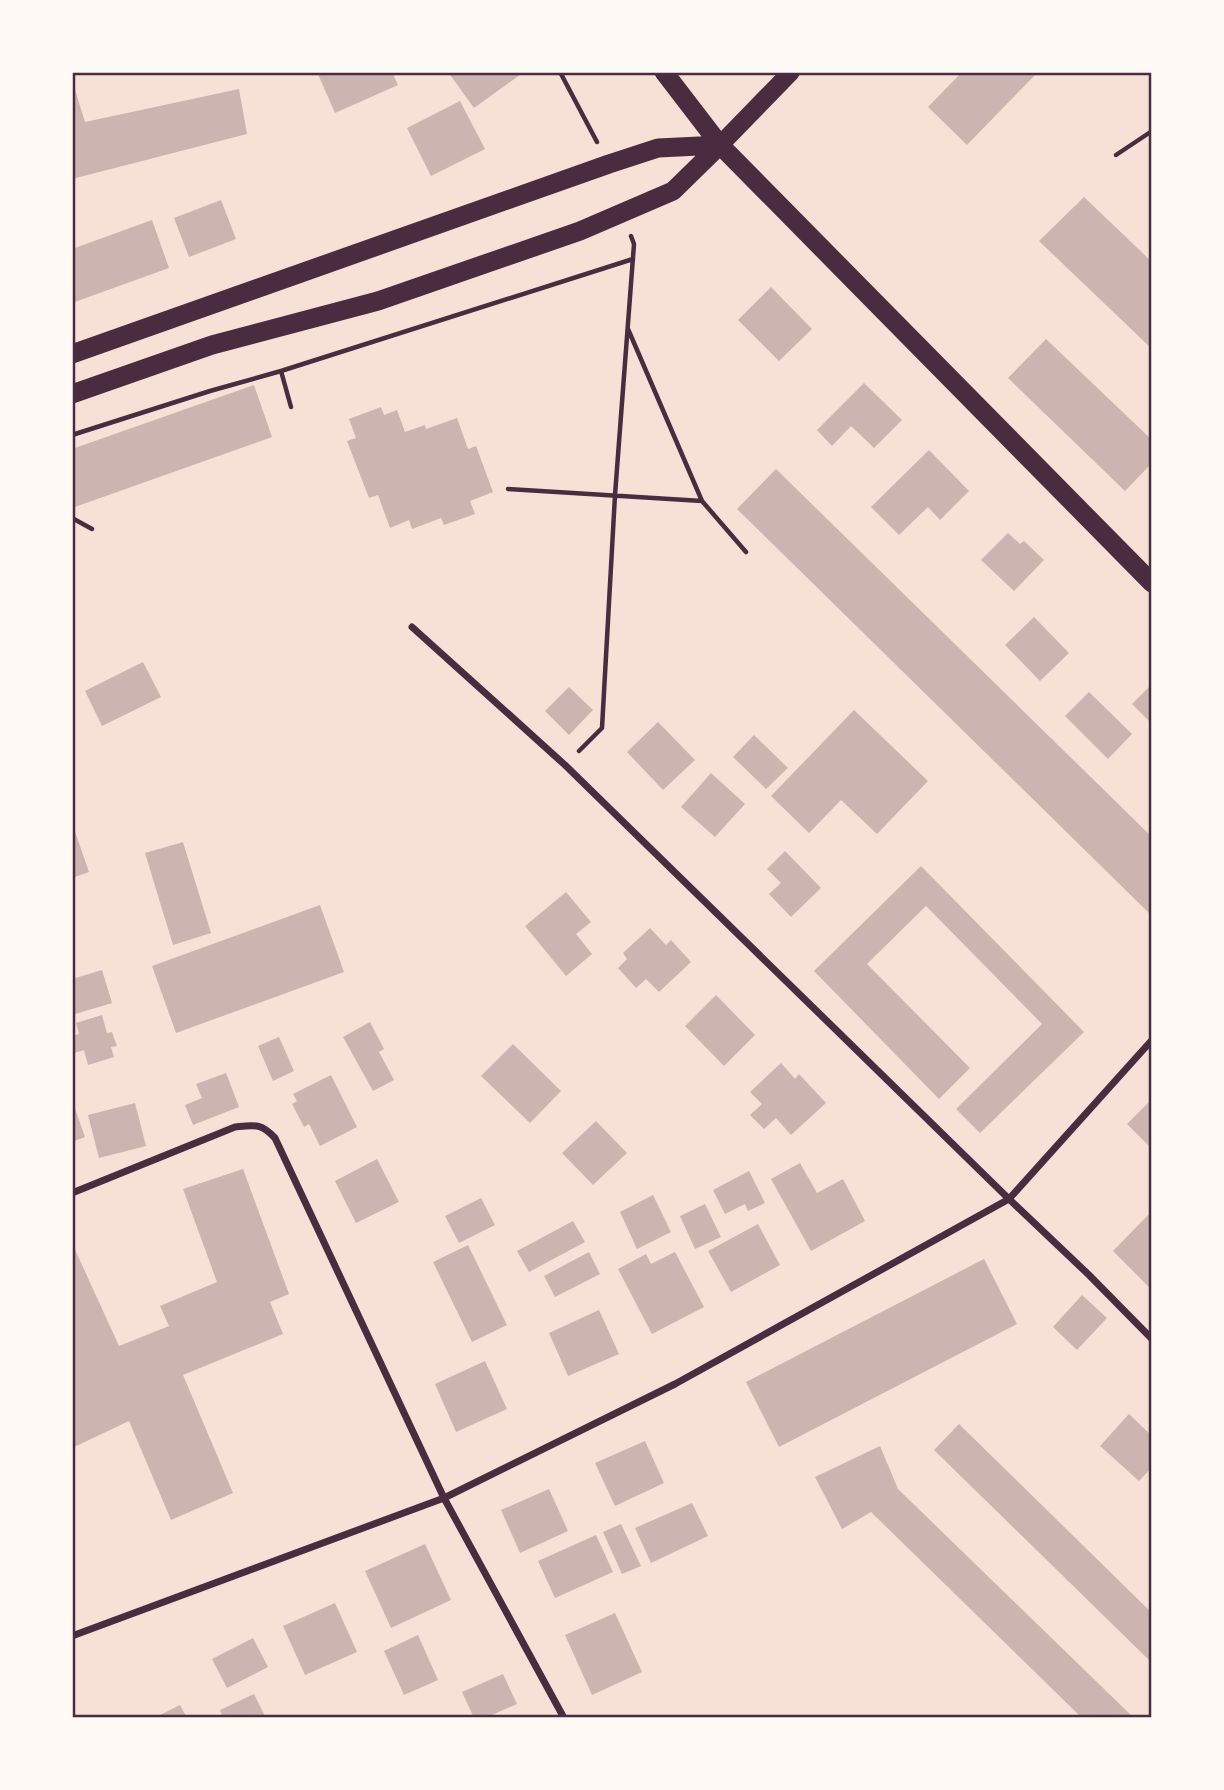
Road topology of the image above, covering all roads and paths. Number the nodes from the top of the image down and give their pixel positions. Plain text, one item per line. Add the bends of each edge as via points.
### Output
1 (560, 72) edge
2 (664, 72) edge
3 (791, 72) edge
4 (1152, 131) edge
5 (720, 145) junction
6 (1116, 156) dead end
7 (609, 164) junction
8 (624, 214) junction
9 (633, 259) junction
10 (627, 327) junction
11 (72, 354) edge
12 (281, 371) junction
13 (72, 394) edge
14 (291, 407) dead end
15 (72, 435) edge
16 (508, 489) dead end
17 (615, 495) junction
18 (702, 500) junction
19 (72, 518) edge
20 (92, 529) dead end
21 (746, 552) dead end
22 (1152, 583) edge
23 (412, 627) dead end
24 (565, 765) junction
25 (1152, 1040) edge
26 (72, 1193) edge
27 (1009, 1199) junction
28 (1152, 1339) edge
29 (444, 1498) junction
30 (72, 1636) edge
31 (564, 1718) edge

1 - 7 path
2 - 5 highway
3 - 5 main road
4 - 6 path
5 - 7 highway via 658,148
5 - 8 highway via 673,191
5 - 22 highway
7 - 11 highway
8 - 9 path via 634,244
8 - 13 highway via 458,275 212,345
9 - 10 path
9 - 12 path
10 - 17 path
10 - 18 path
12 - 14 path
12 - 15 path
16 - 17 path
17 - 18 path
17 - 24 path via 602,728
18 - 21 path
19 - 20 path
23 - 24 street
24 - 27 street
25 - 27 street
26 - 29 street via 235,1127 266,1129 275,1138
27 - 28 street
27 - 29 street via 675,1384
29 - 30 street
29 - 31 street

